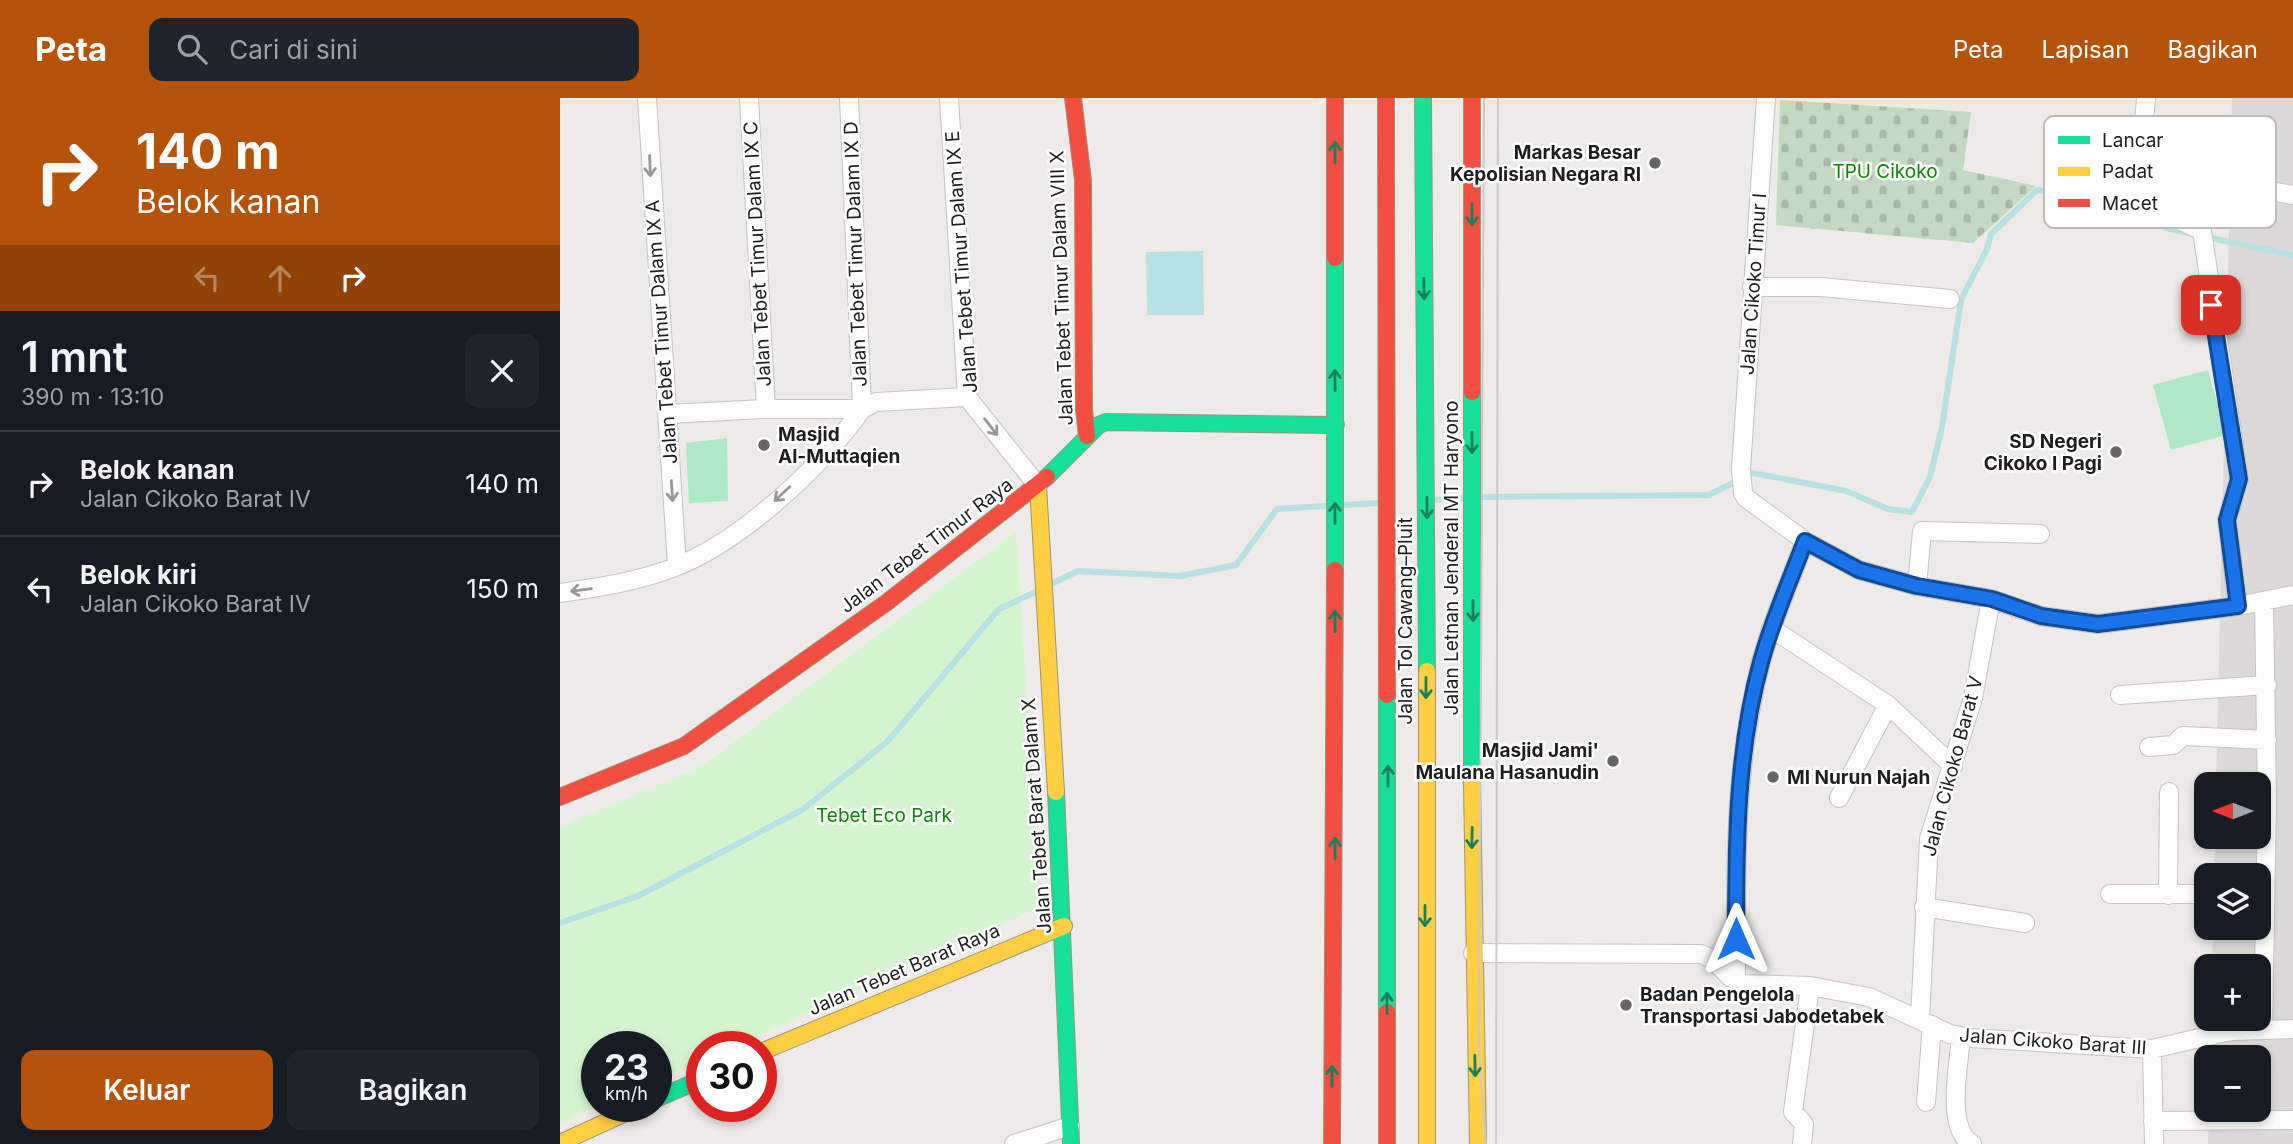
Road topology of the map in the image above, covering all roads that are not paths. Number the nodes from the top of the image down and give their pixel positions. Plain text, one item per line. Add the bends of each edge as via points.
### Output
1 (647, 98) edge
2 (749, 98) edge
3 (849, 98) edge
4 (949, 98) edge
5 (1073, 98) edge
6 (1335, 98) edge
7 (1387, 98) edge
8 (1423, 98) edge
9 (1472, 98) edge
10 (1766, 98) edge
11 (2146, 98) edge
12 (2145, 116) edge
13 (2189, 228) edge
14 (1752, 288) junction
15 (1950, 299) dead end
16 (967, 397) junction
17 (766, 409) junction
18 (862, 410) junction
19 (667, 414) junction
20 (1336, 425) junction
21 (1087, 436) junction
22 (1038, 486) junction
23 (2040, 534) dead end
24 (1805, 541) junction
25 (677, 566) junction
26 (1917, 586) junction
27 (560, 593) edge
28 (2293, 595) edge
29 (1992, 599) junction
30 (2264, 602) junction
31 (2238, 606) junction
32 (1771, 628) junction
33 (2267, 685) junction
34 (2120, 695) dead end
35 (1888, 705) junction
36 (2267, 740) junction
37 (2149, 747) dead end
38 (1953, 766) junction
39 (2169, 792) dead end
40 (560, 797) edge
41 (1839, 798) dead end
42 (2263, 863) edge
43 (2110, 894) dead end
44 (2194, 894) edge
45 (2168, 895) junction
46 (1924, 907) junction
47 (2025, 923) dead end
48 (1064, 926) junction
49 (1473, 953) junction
50 (1736, 981) junction
51 (1810, 986) junction
52 (1926, 1022) junction
53 (2271, 1028) edge
54 (2293, 1029) edge
55 (2239, 1031) edge
56 (1962, 1037) junction
57 (777, 1045) edge
58 (2152, 1049) junction
59 (1926, 1102) dead end
60 (2293, 1120) edge
61 (2153, 1121) junction
62 (606, 1122) edge
63 (1071, 1135) edge
64 (560, 1143) edge
65 (1014, 1144) edge
66 (1332, 1144) edge
67 (1387, 1144) edge
68 (1427, 1144) edge
69 (1478, 1144) edge
70 (1802, 1144) edge
71 (1972, 1144) edge
72 (2154, 1144) edge

1 -> 19 street, Jalan Tebet Timur Dalam IX A
2 - 17 street, Jalan Tebet Timur Dalam IX C
3 - 18 street, Jalan Tebet Timur Dalam IX D
4 - 16 street, Jalan Tebet Timur Dalam IX E
5 - 21 main road, Jalan Tebet Timur Dalam VIII X via 1083,180
20 -> 6 main road
67 -> 7 main road, Jalan Tol Cawang–Pluit
8 -> 68 main road, Jalan Tol Cawang–Pluit
9 -> 49 main road, Jalan Letnan Jenderal MT Haryono
10 - 14 street, Jalan Cikoko Timur I
11 - 12 street
13 - 31 street via 2202,237 2239,479 2227,520
14 - 15 street via 1821,288
14 - 24 street, Jalan Cikoko Timur I via 1743,493
16 - 18 street via 876,402
16 -> 22 street, Jalan Tebet Timur Dalam IX E
17 - 18 street
17 - 19 street
18 -> 25 street via 844,434 747,527
19 -> 25 street, Jalan Tebet Timur Dalam IX A
20 - 21 main road, Jalan Tebet Timur Raya via 1106,422
66 -> 20 main road
21 - 22 main road, Jalan Tebet Timur Raya
22 - 40 main road, Jalan Tebet Timur Raya via 886,603 684,746
22 - 48 main road, Jalan Tebet Barat Dalam X
23 - 26 street via 1922,531
24 - 26 street via 1859,570
24 - 32 street
25 -> 27 street via 619,585
26 - 29 street
28 - 30 street
29 - 31 street via 2041,616 2098,624
29 - 38 street, Jalan Cikoko Barat V via 1973,698
30 - 31 street
30 - 33 street
32 - 35 street
32 - 50 street via 1739,780
33 - 34 street
33 - 36 street
35 - 38 street
35 - 41 street
36 - 37 street via 2183,736 2173,745
36 - 42 street
38 - 46 street, Jalan Cikoko Barat V via 1929,839
39 - 45 street
43 - 45 street
44 - 45 street
46 - 47 street
46 - 52 street, Jalan Cikoko Barat V
48 - 57 main road, Jalan Tebet Barat Raya
48 - 63 main road, Jalan Tebet Barat Dalam X
49 - 50 street via 1701,954
49 -> 69 main road, Jalan Letnan Jenderal MT Haryono
50 - 51 street, Jalan Cikoko Barat III
51 - 52 street, Jalan Cikoko Barat III via 1869,998
51 - 70 street via 1793,1112 1804,1124
52 - 56 street, Jalan Cikoko Barat III
52 - 59 street, Jalan Cikoko Barat V
53 - 54 street, Jalan Cikoko Barat III
55 - 58 street, Jalan Cikoko Barat III via 2190,1037
56 - 58 street, Jalan Cikoko Barat III
56 - 71 street via 1956,1118 1962,1136
58 - 61 street
60 - 61 street
61 - 72 street
62 - 64 main road
63 - 65 street

